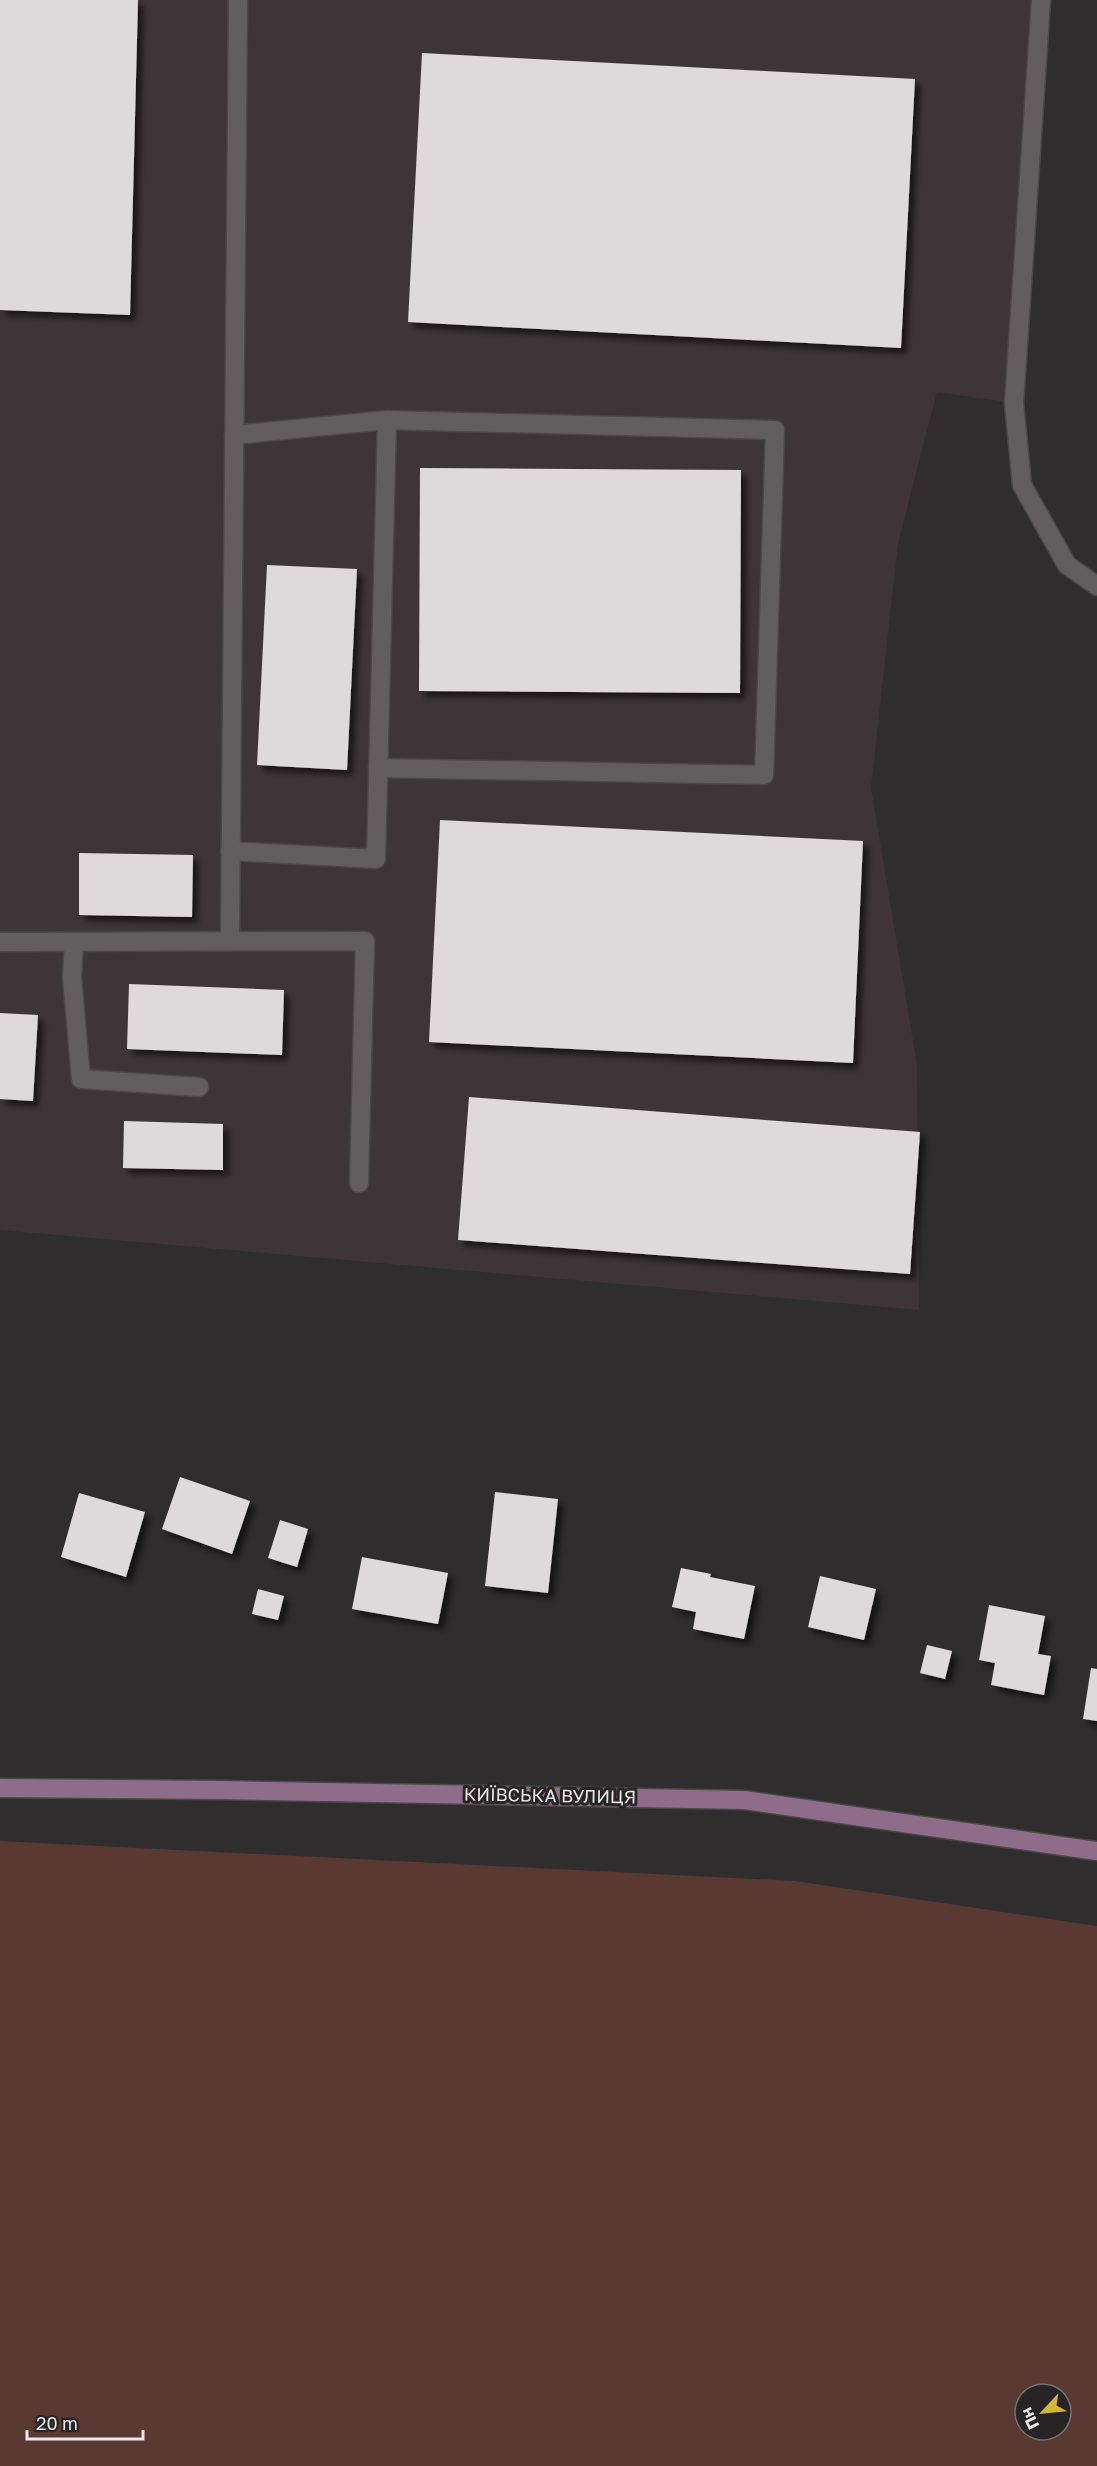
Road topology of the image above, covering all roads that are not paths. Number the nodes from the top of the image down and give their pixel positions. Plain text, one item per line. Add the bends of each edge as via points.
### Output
1 (238, 0) edge
2 (1041, 0) edge
3 (387, 420) junction
4 (234, 435) junction
5 (1097, 586) edge
6 (378, 768) junction
7 (230, 851) junction
8 (230, 939) junction
9 (0, 942) edge
10 (74, 942) junction
11 (198, 1087) dead end
12 (359, 1184) dead end
13 (0, 1788) edge
14 (1097, 1851) edge

1 - 4 street
2 - 5 street via 1014,403 1022,485 1067,565
3 - 4 street
3 - 6 street
3 - 6 street via 775,430 764,775
4 - 7 street
6 - 7 street via 376,859
7 - 8 street
8 - 10 street
8 - 12 street via 365,941
9 - 10 street
10 - 11 street via 72,977 81,1080
13 - 14 main road, КИЇВСЬКА ВУЛИЦЯ via 744,1800

